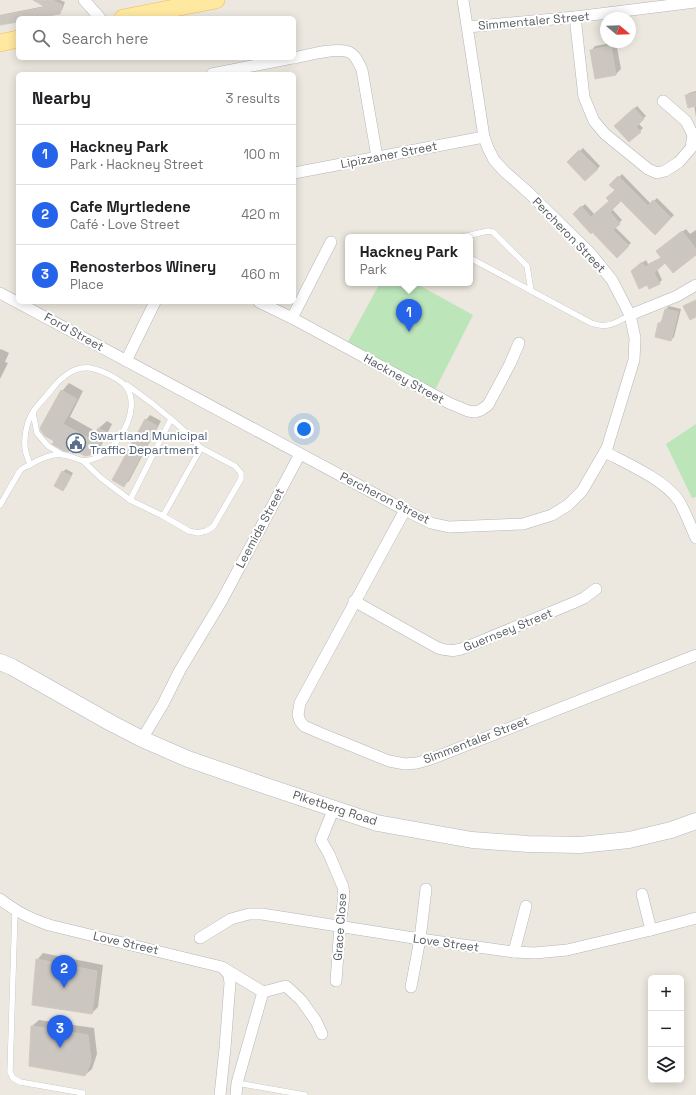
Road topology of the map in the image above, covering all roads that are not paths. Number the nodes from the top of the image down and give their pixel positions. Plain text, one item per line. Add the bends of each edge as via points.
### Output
1 (84, 0) edge
2 (216, 0) edge
3 (464, 0) edge
4 (696, 2) edge
5 (98, 16) edge
6 (133, 16) edge
7 (575, 17) junction
8 (468, 27) junction
9 (16, 39) edge
10 (0, 43) edge
11 (296, 57) edge
12 (283, 60) edge
13 (222, 72) edge
14 (663, 101) dead end
15 (484, 137) junction
16 (377, 157) junction
17 (296, 173) edge
18 (473, 234) edge
19 (331, 242) dead end
20 (473, 260) edge
21 (696, 284) edge
22 (531, 291) junction
23 (1, 296) edge
24 (16, 301) edge
25 (24, 304) edge
26 (154, 304) edge
27 (263, 304) edge
28 (630, 315) junction
29 (292, 318) junction
30 (519, 342) dead end
31 (126, 361) junction
32 (123, 383) junction
33 (33, 412) junction
34 (171, 419) junction
35 (201, 448) junction
36 (605, 452) junction
37 (300, 454) junction
38 (64, 455) junction
39 (83, 461) junction
40 (30, 465) junction
41 (130, 500) junction
42 (0, 505) edge
43 (405, 510) junction
44 (163, 516) junction
45 (696, 538) edge
46 (596, 589) dead end
47 (354, 602) junction
48 (696, 655) edge
49 (0, 662) edge
50 (142, 739) junction
51 (334, 808) junction
52 (696, 821) edge
53 (426, 889) dead end
54 (642, 894) dead end
55 (0, 898) edge
56 (526, 906) dead end
57 (15, 910) junction
58 (696, 918) edge
59 (340, 926) junction
60 (651, 930) junction
61 (200, 938) dead end
62 (420, 940) junction
63 (514, 952) junction
64 (222, 967) junction
65 (336, 981) dead end
66 (411, 987) dead end
67 (263, 992) junction
68 (322, 1034) dead end
69 (237, 1083) junction
70 (83, 1093) dead end
71 (220, 1095) edge
72 (236, 1095) edge
73 (304, 1095) edge

1 - 5 street
2 - 6 main road
3 - 8 street, Percheron Street
4 - 7 street, Simmentaler Street
7 - 8 street, Simmentaler Street
7 - 14 street via 584,97 594,121 605,134 648,169 657,173 679,162 691,148 693,135 686,121
8 - 15 street, Percheron Street
9 - 10 main road
11 - 16 street via 336,50 350,52 355,57 362,70
12 - 13 street
15 - 16 street, Lipizzaner Street
15 - 28 street, Percheron Street via 494,160 504,171 592,254 612,280
16 - 17 street, Lipizzaner Street
18 - 22 lane via 493,232 527,266
19 - 29 street
20 - 22 lane
21 - 28 street via 677,296
22 - 28 lane via 597,326 611,325
23 - 24 street, Ford Street
25 - 31 street, Ford Street
26 - 31 street
27 - 29 street, Hackney Street
28 - 36 street, Percheron Street via 635,338 634,360
29 - 30 street, Hackney Street via 449,403 475,412 488,405
31 - 37 street, Percheron Street
32 - 33 lane via 103,372 85,368 77,370 66,374 57,382
32 - 34 lane
32 - 39 lane via 131,398 131,410 126,426 106,454
33 - 38 lane via 37,433 48,446
33 - 40 lane via 26,429 25,440
34 - 35 lane
34 - 41 lane
35 - 44 lane
35 - 44 lane via 235,466 241,473 241,479 213,527 206,531 189,531
36 - 43 street, Percheron Street via 582,491 568,505 552,515 523,524 448,527 431,523
36 - 45 street via 668,488 680,502
37 - 43 street, Percheron Street
37 - 50 street, Leemida Street via 221,602
38 - 39 lane
38 - 40 lane via 41,458
39 - 41 lane
40 - 42 lane via 20,471
41 - 44 lane
43 - 47 street, Simmentaler Street
46 - 47 street, Guernsey Street via 573,604 474,644 448,651
47 - 48 street, Simmentaler Street via 300,703 298,715 304,726 320,734 389,761 405,764 431,759
49 - 50 street, Piketberg Road
50 - 51 street, Piketberg Road via 188,759
51 - 52 street, Piketberg Road via 377,823 472,840 528,844 580,845 628,840
51 - 59 street, Grace Close via 321,840 343,886
53 - 62 street
54 - 60 street
55 - 57 street, Love Street
56 - 63 street
57 - 64 street, Love Street via 49,925
57 - 70 lane via 10,1072 13,1078 20,1082
58 - 60 street, Love Street
59 - 61 street, Love Street via 249,914 232,919
59 - 62 street, Love Street
59 - 65 street, Grace Close
60 - 63 street, Love Street via 567,950
62 - 63 street, Love Street
62 - 66 street
64 - 67 street, Love Street
64 - 71 street via 229,975 230,983
67 - 68 street via 286,986 301,1000
67 - 69 street
69 - 72 street
69 - 73 lane

